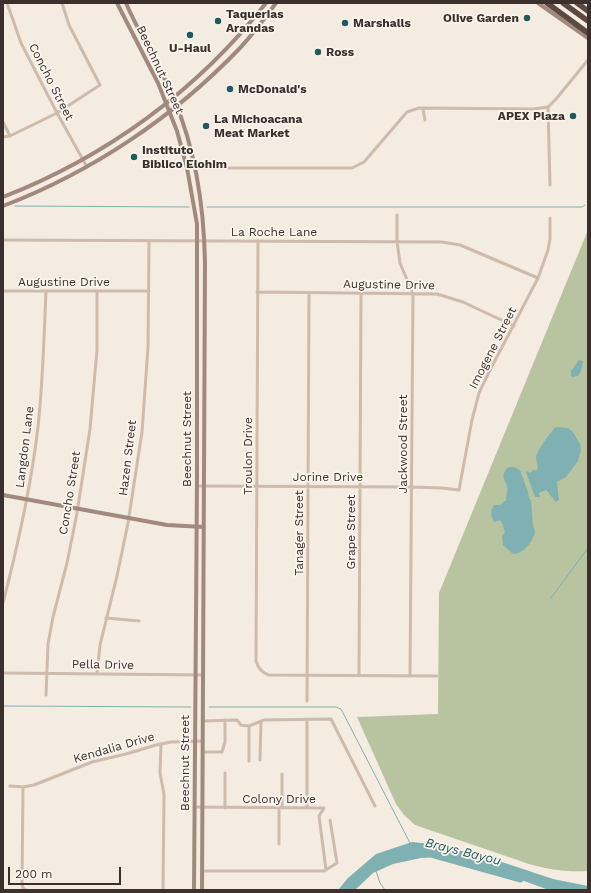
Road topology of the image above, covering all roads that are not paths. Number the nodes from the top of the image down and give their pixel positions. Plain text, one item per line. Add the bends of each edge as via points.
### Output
1 (7, 3) edge
2 (62, 3) edge
3 (117, 3) edge
4 (126, 3) edge
5 (266, 3) edge
6 (276, 3) edge
7 (538, 3) edge
8 (548, 3) edge
9 (563, 3) edge
10 (577, 3) edge
11 (588, 11) edge
12 (588, 21) edge
13 (588, 33) edge
14 (588, 38) edge
15 (148, 47) junction
16 (141, 51) junction
17 (588, 60) edge
18 (174, 98) junction
19 (166, 104) junction
20 (177, 106) junction
21 (548, 106) junction
22 (423, 109) junction
23 (169, 112) junction
24 (57, 113) junction
25 (425, 120) dead end
26 (3, 122) edge
27 (10, 136) junction
28 (3, 138) edge
29 (82, 160) junction
30 (87, 167) junction
31 (195, 168) junction
32 (550, 185) dead end
33 (3, 197) edge
34 (3, 206) edge
35 (397, 215) dead end
36 (550, 218) dead end
37 (3, 240) edge
38 (197, 240) junction
39 (205, 240) junction
40 (149, 241) junction
41 (258, 241) junction
42 (397, 241) junction
43 (538, 278) junction
44 (3, 290) edge
45 (46, 291) junction
46 (97, 291) junction
47 (149, 291) junction
48 (257, 292) junction
49 (310, 293) junction
50 (361, 293) junction
51 (413, 294) junction
52 (197, 318) junction
53 (205, 318) junction
54 (514, 326) junction
55 (197, 406) junction
56 (205, 406) junction
57 (197, 486) junction
58 (204, 486) junction
59 (256, 486) junction
60 (308, 487) junction
61 (360, 487) junction
62 (412, 487) junction
63 (459, 490) joint
64 (3, 495) edge
65 (27, 499) junction
66 (78, 508) junction
67 (129, 518) junction
68 (196, 526) junction
69 (204, 527) junction
70 (196, 601) junction
71 (204, 601) junction
72 (3, 603) edge
73 (106, 618) junction
74 (139, 621) dead end
75 (3, 673) edge
76 (46, 673) junction
77 (97, 674) junction
78 (195, 674) junction
79 (203, 675) junction
80 (307, 675) junction
81 (359, 675) junction
82 (410, 676) junction
83 (437, 676) dead end
84 (46, 695) dead end
85 (307, 701) dead end
86 (225, 720) junction
87 (307, 720) junction
88 (203, 721) junction
89 (261, 721) junction
90 (249, 726) junction
91 (195, 741) junction
92 (203, 741) junction
93 (161, 744) junction
94 (202, 752) junction
95 (260, 760) dead end
96 (249, 761) dead end
97 (225, 772) dead end
98 (282, 774) dead end
99 (10, 786) dead end
100 (23, 787) junction
101 (375, 806) dead end
102 (194, 807) junction
103 (202, 807) junction
104 (225, 808) junction
105 (280, 808) junction
106 (307, 808) junction
107 (330, 820) dead end
108 (279, 844) dead end
109 (194, 861) junction
110 (202, 861) junction
111 (326, 870) junction
112 (202, 871) junction
113 (26, 890) edge
114 (163, 890) edge
115 (194, 890) edge
116 (202, 890) edge

1 - 24 street, Concho Street via 21,43
2 - 24 street via 69,25 100,85
3 - 16 main road, Beechnut Street
4 - 15 main road, Beechnut Street
5 - 18 main road via 228,48
6 - 20 main road via 240,48
7 - 14 main road
8 - 13 highway
9 - 12 highway
10 - 11 highway
15 - 16 main road
15 - 18 main road, Beechnut Street
16 - 19 main road, Beechnut Street
17 - 21 street
18 - 19 main road
18 - 20 main road, Beechnut Street
19 - 23 main road, Beechnut Street
19 - 29 main road via 119,138
20 - 23 main road
20 - 31 main road, Beechnut Street
21 - 22 street via 533,109
21 - 32 street
22 - 25 street
22 - 31 street via 407,112 364,162 352,168
23 - 30 main road
23 - 38 main road, Beechnut Street via 183,150 195,212
24 - 27 street
24 - 29 street, Concho Street
26 - 27 street
27 - 28 street
29 - 30 street, Concho Street
29 - 33 main road via 53,176
30 - 34 main road
31 - 39 main road, Beechnut Street
35 - 42 street, Jackwood Street
36 - 43 street, Imogene Street via 548,250
37 - 40 street, La Roche Lane
38 - 39 street, La Roche Lane
38 - 40 street, La Roche Lane
38 - 52 main road, Beechnut Street
39 - 41 street, La Roche Lane
39 - 53 main road, Beechnut Street
40 - 47 street, Hazen Street
41 - 42 street, La Roche Lane
41 - 48 street, Troulon Drive
42 - 43 street, La Roche Lane via 452,243
42 - 51 street, Jackwood Street via 400,265
43 - 54 street, Imogene Street
44 - 45 street, Augustine Drive
45 - 46 street, Augustine Drive
45 - 65 street, Langdon Lane via 38,427
46 - 47 street, Augustine Drive
46 - 66 street, Concho Street via 97,350 90,429
47 - 67 street, Hazen Street via 142,432
48 - 49 street, Augustine Drive
48 - 59 street, Troulon Drive
49 - 50 street, Augustine Drive
49 - 60 street, Tanager Street
50 - 51 street, Augustine Drive
50 - 61 street, Grape Street
51 - 54 street, Augustine Drive via 442,295
51 - 62 street, Jackwood Street
52 - 53 main road
52 - 55 main road, Beechnut Street
53 - 56 main road, Beechnut Street
54 - 63 street, Imogene Street via 479,393
55 - 56 main road
55 - 57 main road, Beechnut Street
56 - 58 main road, Beechnut Street
57 - 58 street, Jorine Drive
57 - 68 main road, Beechnut Street
58 - 59 street, Jorine Drive
58 - 69 main road, Beechnut Street
59 - 60 street, Jorine Drive
59 - 80 street, Troulon Drive via 256,661 260,670 270,675
60 - 61 street, Jorine Drive
60 - 80 street, Tanager Street
61 - 62 street, Jorine Drive
61 - 81 street, Grape Street
62 - 63 street, Jorine Drive
62 - 82 street, Jackwood Street
64 - 65 main road
65 - 66 main road
65 - 72 street, Langdon Lane
66 - 67 main road
66 - 76 street, Concho Street via 49,637
67 - 68 main road via 167,525
67 - 73 street, Hazen Street
68 - 69 main road
68 - 70 main road, Beechnut Street
69 - 71 main road, Beechnut Street
70 - 71 main road
70 - 78 main road, Beechnut Street
71 - 79 main road, Beechnut Street
73 - 74 street
73 - 77 street, Hazen Street
75 - 76 street, Pella Drive
76 - 77 street, Pella Drive
76 - 84 street, Concho Street
77 - 78 street, Pella Drive
78 - 79 street, Pella Drive
78 - 91 main road, Beechnut Street
79 - 88 main road, Beechnut Street
80 - 81 street
80 - 85 street, Tanager Street
81 - 82 street
82 - 83 street
86 - 88 street
86 - 90 street via 237,720 241,725
86 - 94 street via 225,742 222,752
87 - 89 street
87 - 101 street via 331,719
87 - 106 street
88 - 92 main road, Beechnut Street
89 - 90 street
89 - 95 street
90 - 96 street
91 - 92 street, Kendalia Drive
91 - 93 street, Kendalia Drive
91 - 102 main road, Beechnut Street
92 - 94 main road, Beechnut Street
93 - 100 street, Kendalia Drive via 92,762
93 - 114 street via 160,773 164,794
94 - 103 main road, Beechnut Street
97 - 104 street
98 - 105 street
99 - 100 street, Kendalia Drive
100 - 113 street via 22,883
102 - 103 street, Colony Drive
102 - 109 main road, Beechnut Street
103 - 104 street, Colony Drive
103 - 110 main road, Beechnut Street
104 - 105 street, Colony Drive
105 - 106 street, Colony Drive
105 - 108 street
106 - 111 street, Colony Drive via 324,808 319,816
107 - 111 street via 337,863
109 - 110 main road
109 - 115 main road, Beechnut Street
110 - 112 main road, Beechnut Street
111 - 112 street
112 - 116 main road, Beechnut Street

